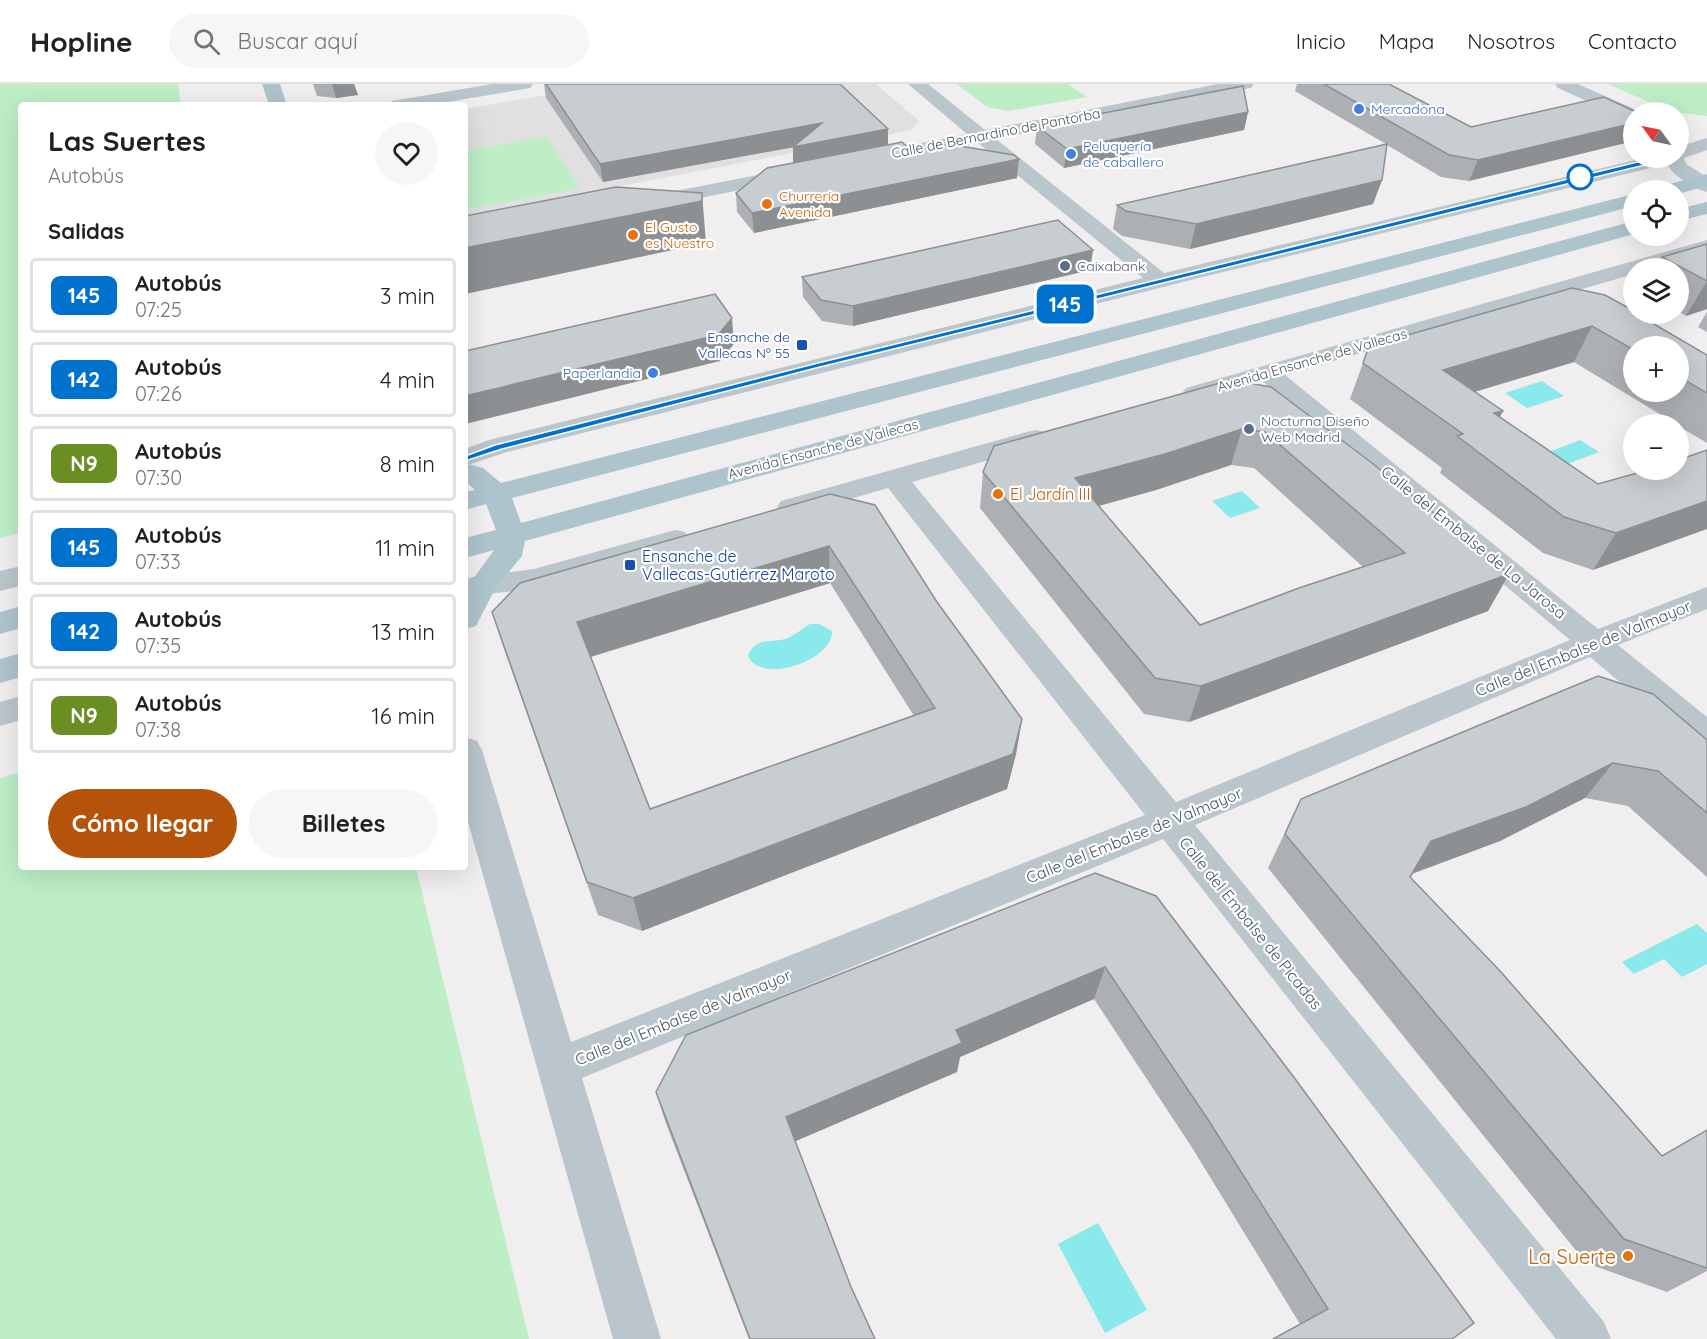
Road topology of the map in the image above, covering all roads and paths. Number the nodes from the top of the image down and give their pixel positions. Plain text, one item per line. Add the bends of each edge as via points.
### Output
1 (271, 84) edge
2 (524, 84) edge
3 (917, 84) edge
4 (1245, 84) edge
5 (1564, 84) edge
6 (277, 102) edge
7 (416, 102) edge
8 (1623, 111) edge
9 (1689, 135) edge
10 (981, 136) junction
11 (1707, 138) edge
12 (1707, 144) edge
13 (1689, 150) edge
14 (851, 162) edge
15 (1625, 168) edge
16 (1680, 168) edge
17 (817, 169) edge
18 (1705, 183) edge
19 (1689, 186) edge
20 (1623, 203) edge
21 (630, 206) edge
22 (1707, 208) edge
23 (1689, 212) edge
24 (1623, 230) edge
25 (1707, 246) edge
26 (1160, 281) junction
27 (1267, 373) junction
28 (1178, 398) edge
29 (1064, 430) edge
30 (468, 457) edge
31 (468, 472) edge
32 (894, 478) junction
33 (496, 493) junction
34 (468, 500) edge
35 (769, 513) edge
36 (700, 532) edge
37 (512, 536) junction
38 (468, 547) edge
39 (18, 577) edge
40 (0, 581) edge
41 (474, 588) edge
42 (1707, 597) edge
43 (468, 608) edge
44 (18, 618) edge
45 (0, 622) edge
46 (1595, 642) junction
47 (18, 666) edge
48 (0, 671) edge
49 (18, 709) edge
50 (0, 714) edge
51 (1707, 736) edge
52 (468, 760) edge
53 (1168, 821) junction
54 (559, 1067) junction
55 (638, 1339) edge
56 (1587, 1339) edge

1 - 6 main road
2 - 7 street
3 - 10 street
4 - 10 street, Calle de Bernardino de Pantorba
5 - 8 street
9 - 11 street
10 - 14 street, Calle de Bernardino de Pantorba
10 - 26 street
12 - 13 street
15 - 26 street
16 - 18 street
17 - 21 street
18 - 19 main road
20 - 33 main road
22 - 23 main road
24 - 37 main road, Avenida Ensanche de Vallecas
25 - 27 street, Avenida Ensanche de Vallecas
26 - 30 street
27 - 28 street, Avenida Ensanche de Vallecas
27 - 46 street, Calle del Embalse de La Jarosa
29 - 32 street
31 - 33 main road
32 - 35 street
32 - 53 street, Calle del Embalse de Picadas
33 - 34 main road
33 - 37 main road
36 - 41 street via 534,579
37 - 38 main road, Avenida Ensanche de Vallecas
37 - 41 main road via 507,556
39 - 40 street
41 - 43 main road
42 - 46 street, Calle del Embalse de Valmayor
44 - 45 main road
46 - 51 street, Calle del Embalse de La Jarosa
46 - 53 street, Calle del Embalse de Valmayor
47 - 48 main road
49 - 50 street
52 - 54 street
53 - 54 street, Calle del Embalse de Valmayor
53 - 56 street, Calle del Embalse de Picadas
54 - 55 street

